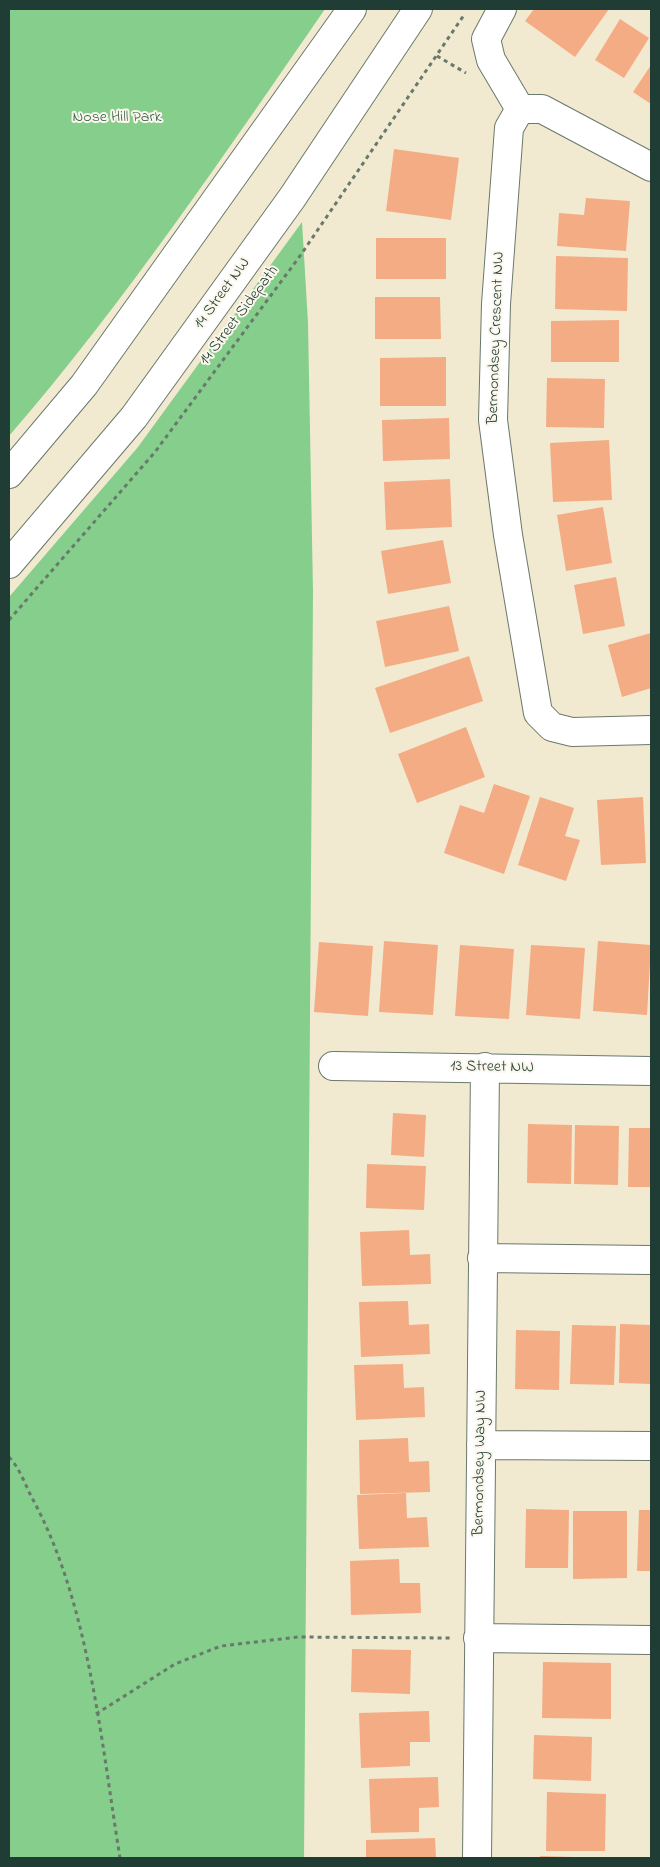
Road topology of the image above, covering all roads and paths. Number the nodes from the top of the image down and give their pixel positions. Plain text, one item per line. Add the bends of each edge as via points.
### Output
1 (352, 9) edge
2 (418, 9) edge
3 (469, 9) edge
4 (502, 9) edge
5 (520, 109) junction
6 (651, 167) edge
7 (9, 474) edge
8 (9, 564) edge
9 (9, 620) edge
10 (651, 730) edge
11 (332, 1066) dead end
12 (485, 1067) junction
13 (651, 1071) edge
14 (482, 1258) junction
15 (651, 1260) edge
16 (481, 1445) junction
17 (651, 1446) edge
18 (9, 1457) edge
19 (478, 1638) junction
20 (651, 1640) edge
21 (96, 1714) junction
22 (120, 1858) edge
23 (476, 1858) edge

1 - 7 street via 84,385
2 - 8 street, 14 Street NW via 292,198 134,417
3 - 9 path, 14 Street Sidepath via 300,256 161,445
4 - 5 street via 486,39 491,60
5 - 6 street via 542,108
5 - 10 street, Bermondsey Crescent NW via 508,128 496,304 493,420 508,535 538,713 552,728 572,732
11 - 12 street, 13 Street NW
12 - 13 street, 13 Street NW
12 - 14 street, Bermondsey Way NW
14 - 15 street
14 - 16 street, Bermondsey Way NW
16 - 17 street
16 - 19 street, Bermondsey Way NW
18 - 21 path via 48,1527 75,1603
19 - 20 street
19 - 21 path via 298,1637 221,1646 175,1664
19 - 23 street, Bermondsey Way NW
21 - 22 path

